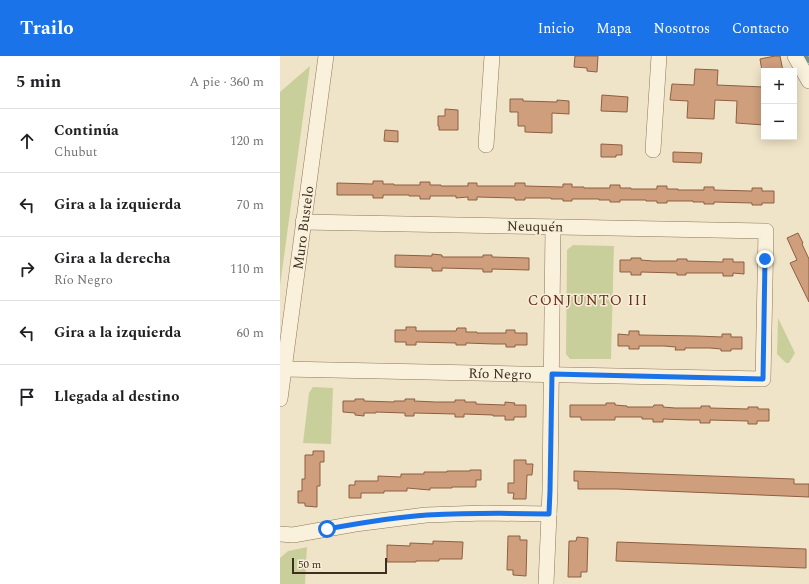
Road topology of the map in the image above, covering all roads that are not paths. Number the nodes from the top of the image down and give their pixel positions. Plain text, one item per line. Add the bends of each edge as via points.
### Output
1 (326, 56) edge
2 (492, 56) edge
3 (660, 56) edge
4 (795, 56) edge
5 (809, 81) edge
6 (486, 145) dead end
7 (653, 150) dead end
8 (303, 222) junction
9 (553, 227) junction
10 (284, 369) junction
11 (552, 374) junction
12 (763, 379) joint
13 (280, 399) edge
14 (549, 514) junction
15 (280, 534) edge
16 (546, 584) edge

1 - 8 street, Muro Bustelo
2 - 6 street
3 - 7 street
4 - 5 street
8 - 9 street, Neuquén
8 - 10 street, Muro Bustelo
9 - 11 street
9 - 12 street, Neuquén via 766,231
10 - 11 street, Río Negro
10 - 13 street, Muro Bustelo
11 - 12 street, Río Negro
11 - 14 street
14 - 15 street via 426,515 293,535
14 - 16 street

